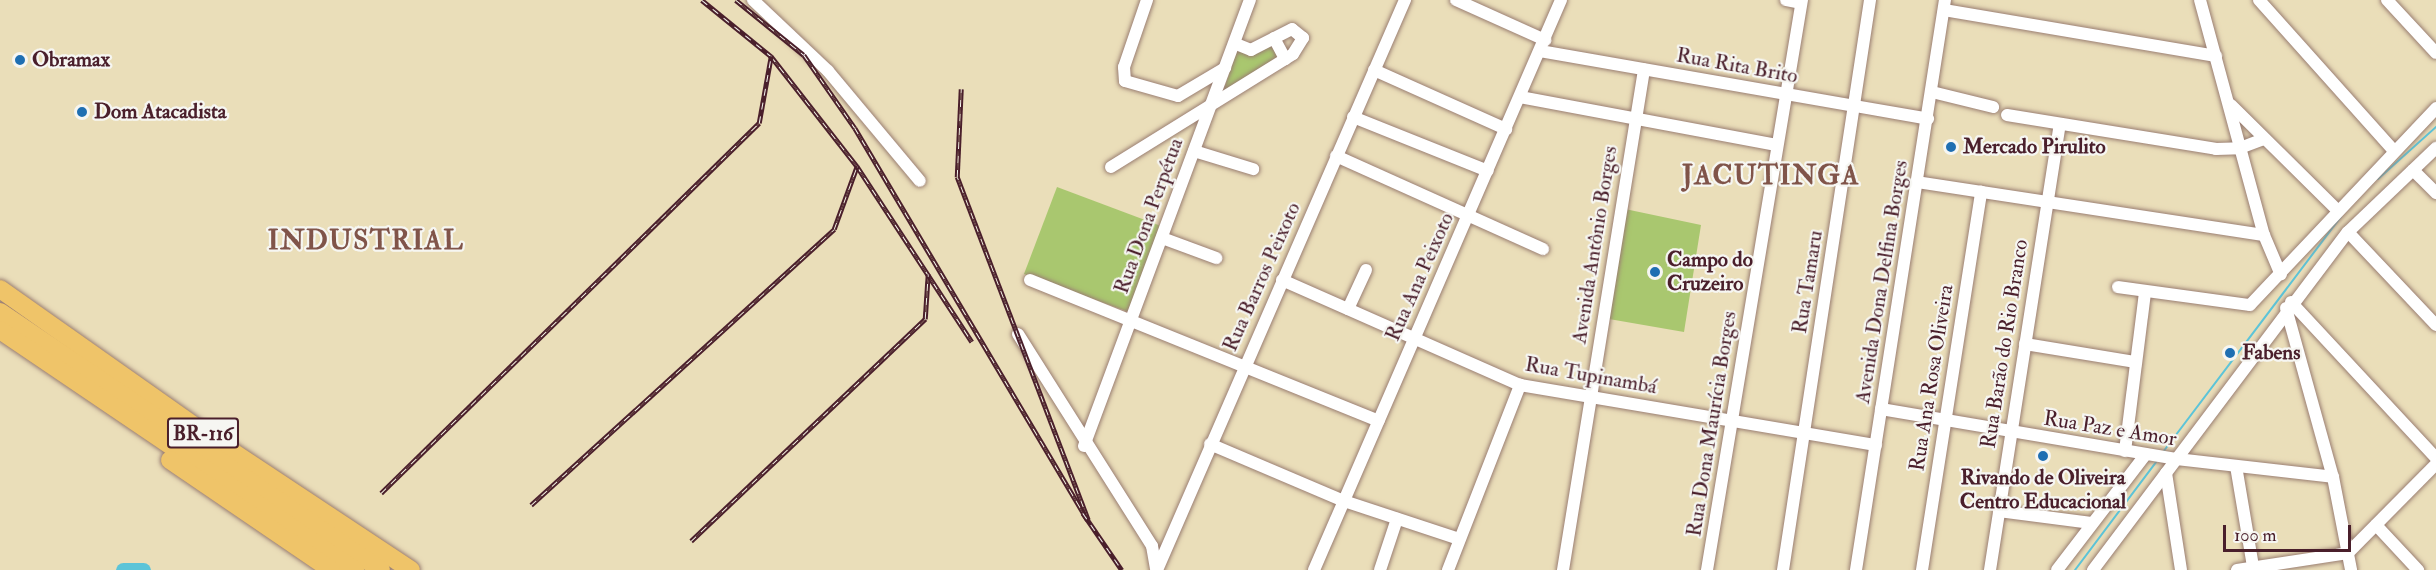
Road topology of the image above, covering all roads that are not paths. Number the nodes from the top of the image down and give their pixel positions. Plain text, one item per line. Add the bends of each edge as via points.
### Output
1 (753, 0) edge
2 (1147, 0) edge
3 (1250, 0) edge
4 (1405, 0) edge
5 (1456, 0) edge
6 (1562, 0) edge
7 (1786, 0) edge
8 (1870, 0) edge
9 (2200, 0) edge
10 (2259, 0) edge
11 (2387, 0) edge
12 (1802, 1) edge
13 (1945, 5) edge
14 (1274, 38) junction
15 (1234, 44) junction
16 (1542, 45) junction
17 (2436, 53) edge
18 (2216, 56) junction
19 (1285, 59) junction
20 (1225, 68) junction
21 (1644, 69) junction
22 (1374, 70) junction
23 (1932, 92) junction
24 (1786, 95) junction
25 (1520, 97) junction
26 (2229, 103) junction
27 (1993, 107) dead end
28 (1210, 108) junction
29 (1855, 108) junction
30 (2436, 108) edge
31 (2007, 115) dead end
32 (1353, 117) junction
33 (1636, 118) junction
34 (1928, 119) junction
35 (2060, 125) junction
36 (1506, 129) junction
37 (2263, 139) junction
38 (1777, 145) junction
39 (2240, 148) junction
40 (2436, 148) edge
41 (2393, 150) junction
42 (1194, 151) junction
43 (1336, 156) junction
44 (1111, 168) dead end
45 (1253, 169) dead end
46 (2413, 170) junction
47 (1488, 171) junction
48 (921, 181) dead end
49 (1917, 182) junction
50 (1981, 192) junction
51 (2436, 193) edge
52 (2047, 203) junction
53 (2337, 210) junction
54 (1470, 212) junction
55 (2348, 232) junction
56 (2264, 235) junction
57 (1162, 238) junction
58 (1544, 249) dead end
59 (1216, 258) dead end
60 (1366, 270) dead end
61 (2281, 276) junction
62 (1030, 280) dead end
63 (1282, 280) junction
64 (2118, 287) dead end
65 (0, 289) edge
66 (2145, 293) junction
67 (0, 298) edge
68 (2288, 305) junction
69 (1348, 309) junction
70 (0, 312) edge
71 (1131, 322) junction
72 (2436, 325) edge
73 (0, 330) edge
74 (1018, 334) dead end
75 (1415, 338) junction
76 (0, 344) edge
77 (2025, 344) junction
78 (2135, 362) junction
79 (1244, 367) junction
80 (1520, 385) junction
81 (1589, 397) junction
82 (1881, 409) junction
83 (1946, 420) junction
84 (1379, 421) junction
85 (1732, 421) junction
86 (2010, 432) junction
87 (1804, 435) junction
88 (1210, 444) junction
89 (1876, 445) junction
90 (1084, 446) junction
91 (2125, 451) junction
92 (210, 453) junction
93 (2150, 455) junction
94 (2436, 458) edge
95 (2173, 459) junction
96 (2436, 464) edge
97 (2236, 466) junction
98 (2166, 473) junction
99 (2333, 477) junction
100 (1341, 500) junction
101 (1999, 511) junction
102 (1397, 519) junction
103 (2091, 523) junction
104 (2376, 525) junction
105 (1459, 539) junction
106 (2348, 554) junction
107 (2253, 567) junction
108 (331, 570) edge
109 (355, 570) edge
110 (381, 570) edge
111 (411, 570) edge
112 (1157, 570) edge
113 (1314, 570) edge
114 (1380, 570) edge
115 (1448, 570) edge
116 (1563, 570) edge
117 (1707, 570) edge
118 (1783, 570) edge
119 (1856, 570) edge
120 (1922, 570) edge
121 (1990, 570) edge
122 (2057, 570) edge
123 (2093, 570) edge
124 (2181, 570) edge
125 (2237, 570) edge
126 (2351, 570) edge
127 (2418, 570) edge

1 - 48 street via 828,71
2 - 20 street via 1124,67 1125,81 1178,96
3 - 15 street, Rua Dona Perpétua
4 - 22 street, Rua Barros Peixoto
5 - 16 street, Rua Rita Brito
6 - 16 street, Rua Ana Peixoto
7 - 12 street
8 - 29 street, Rua Tamaru
9 - 18 street
10 - 41 street
11 - 17 street
12 - 24 street, Rua Dona Maurícia Borges
13 - 18 street
13 - 23 street, Avenida Dona Delfina Borges
14 - 15 street via 1251,51
14 - 19 street
14 - 19 street via 1292,29 1302,34 1297,50
15 - 20 street, Rua Dona Perpétua
16 - 21 street, Rua Rita Brito
16 - 25 street, Rua Ana Peixoto
18 - 26 street
19 - 28 street
20 - 28 street, Rua Dona Perpétua
21 - 24 street, Rua Rita Brito
21 - 33 street, Avenida Antônio Borges
22 - 32 street, Rua Barros Peixoto
22 - 36 street
23 - 27 street
23 - 34 street, Avenida Dona Delfina Borges
24 - 29 street, Rua Rita Brito
24 - 38 street, Rua Dona Maurícia Borges
25 - 33 street
25 - 36 street, Rua Ana Peixoto
26 - 37 street
26 - 39 street
28 - 42 street, Rua Dona Perpétua
28 - 44 street
29 - 34 street, Rua Rita Brito
29 - 87 street, Rua Tamaru
30 - 41 street
31 - 35 street
32 - 43 street, Rua Barros Peixoto
32 - 47 street
33 - 38 street
33 - 81 street, Avenida Antônio Borges
34 - 49 street, Avenida Dona Delfina Borges
35 - 39 street via 2190,146
35 - 52 street, Rua Barão do Rio Branco
36 - 47 street, Rua Ana Peixoto
37 - 39 street
37 - 53 street
38 - 85 street, Rua Dona Maurícia Borges
39 - 56 street
40 - 46 street
41 - 53 street
42 - 45 street
42 - 57 street, Rua Dona Perpétua
43 - 54 street
43 - 63 street, Rua Barros Peixoto
46 - 51 street
46 - 55 street
47 - 54 street, Rua Ana Peixoto
49 - 50 street
49 - 82 street, Avenida Dona Delfina Borges
50 - 52 street
50 - 83 street, Rua Ana Rosa Oliveira
52 - 56 street
52 - 77 street, Rua Barão do Rio Branco
53 - 61 street
54 - 58 street
54 - 75 street, Rua Ana Peixoto
55 - 68 street
55 - 72 street
56 - 61 street
57 - 59 street
57 - 71 street, Rua Dona Perpétua
60 - 69 street
61 - 66 street via 2250,305
62 - 71 street
63 - 69 street, Rua Tupinambá
63 - 79 street, Rua Barros Peixoto
64 - 66 street
65 - 111 highway, BR-116
66 - 78 street
67 - 92 highway via 186,429
68 - 94 street
68 - 95 street
68 - 99 street
69 - 75 street, Rua Tupinambá
70 - 92 highway, BR-116
71 - 79 street
71 - 90 street, Rua Dona Perpétua
73 - 109 highway, BR-116
74 - 90 street
75 - 80 street, Rua Tupinambá
75 - 84 street, Rua Ana Peixoto
76 - 108 highway, BR-116
77 - 78 street
77 - 86 street, Rua Barão do Rio Branco
78 - 91 street
79 - 84 street
79 - 88 street, Rua Barros Peixoto
80 - 81 street, Rua Tupinambá
80 - 105 street
81 - 85 street, Rua Tupinambá
81 - 116 street, Avenida Antônio Borges
82 - 83 street, Rua Paz e Amor
82 - 89 street, Avenida Dona Delfina Borges
83 - 86 street, Rua Paz e Amor
83 - 120 street, Rua Ana Rosa Oliveira
84 - 100 street, Rua Ana Peixoto
85 - 87 street, Rua Tupinambá
85 - 117 street, Rua Dona Maurícia Borges
86 - 91 street, Rua Paz e Amor
86 - 101 street, Rua Barão do Rio Branco
87 - 89 street, Rua Tupinambá
87 - 118 street, Rua Tamaru
88 - 100 street
88 - 112 street, Rua Barros Peixoto
89 - 119 street, Avenida Dona Delfina Borges
90 - 112 street via 1152,546
91 - 93 street, Rua Paz e Amor
92 - 110 highway, BR-116
93 - 95 street, Rua Paz e Amor
93 - 103 street
95 - 97 street, Rua Paz e Amor
95 - 98 street
96 - 104 street
97 - 99 street, Rua Paz e Amor
97 - 107 street
98 - 123 street
98 - 124 street
99 - 106 street
100 - 102 street
100 - 113 street, Rua Ana Peixoto
101 - 103 street
101 - 121 street, Rua Barão do Rio Branco
102 - 105 street
102 - 114 street
103 - 122 street
104 - 106 street
104 - 127 street
105 - 115 street
106 - 107 street
106 - 126 street
107 - 125 street

